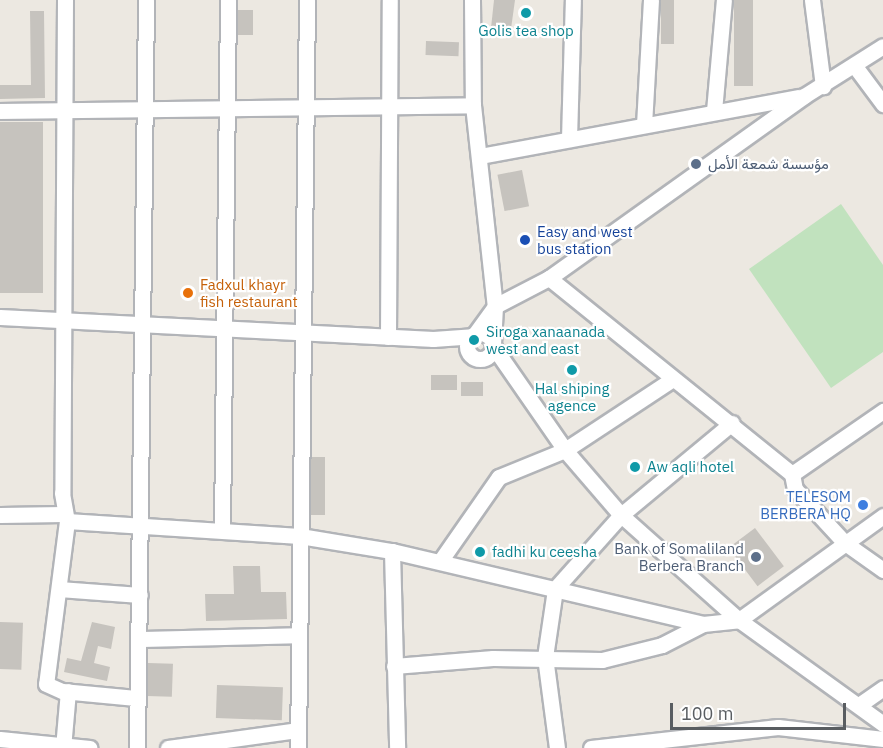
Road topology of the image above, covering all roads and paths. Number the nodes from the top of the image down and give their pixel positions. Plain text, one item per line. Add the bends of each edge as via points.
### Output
1 (65, 0) edge
2 (146, 0) edge
3 (228, 0) edge
4 (307, 0) edge
5 (390, 0) edge
6 (472, 0) edge
7 (573, 0) edge
8 (651, 0) edge
9 (724, 0) edge
10 (812, 0) edge
11 (883, 46) edge
12 (854, 65) junction
13 (822, 86) junction
14 (804, 96) junction
15 (305, 104) junction
16 (883, 104) edge
17 (227, 105) junction
18 (388, 105) junction
19 (473, 105) junction
20 (144, 108) junction
21 (0, 111) edge
22 (64, 111) junction
23 (714, 111) junction
24 (644, 125) junction
25 (569, 139) junction
26 (480, 156) junction
27 (549, 278) junction
28 (495, 306) junction
29 (0, 317) edge
30 (65, 320) junction
31 (143, 324) junction
32 (224, 328) junction
33 (305, 333) junction
34 (473, 335) junction
35 (388, 337) junction
36 (433, 339) junction
37 (493, 344) junction
38 (475, 356) junction
39 (512, 378) junction
40 (671, 380) junction
41 (883, 411) edge
42 (732, 423) junction
43 (565, 450) junction
44 (792, 474) junction
45 (0, 515) edge
46 (621, 515) junction
47 (883, 516) edge
48 (65, 517) junction
49 (141, 524) junction
50 (222, 529) junction
51 (300, 536) junction
52 (845, 543) junction
53 (392, 551) junction
54 (441, 560) junction
55 (883, 570) edge
56 (59, 589) junction
57 (555, 589) junction
58 (140, 595) junction
59 (739, 620) junction
60 (703, 624) junction
61 (299, 635) junction
62 (139, 639) junction
63 (545, 657) junction
64 (394, 666) junction
65 (883, 688) edge
66 (68, 691) junction
67 (136, 698) junction
68 (860, 705) junction
69 (883, 724) edge
70 (297, 730) junction
71 (0, 739) edge
72 (883, 739) edge
73 (63, 747) edge
74 (90, 748) edge
75 (137, 748) edge
76 (168, 748) edge
77 (298, 748) edge
78 (397, 748) edge
79 (557, 748) edge
80 (591, 748) edge

1 - 22 street
2 - 20 street
3 - 17 street
4 - 15 street
5 - 18 street
6 - 19 street
7 - 25 street
8 - 24 street
9 - 23 street
10 - 13 street
11 - 12 street
12 - 13 street
12 - 16 street
13 - 14 street
14 - 23 street
14 - 27 street
15 - 17 street
15 - 18 street
15 - 33 street
17 - 20 street
17 - 32 street
18 - 19 street
18 - 35 street
19 - 26 street
20 - 22 street
20 - 31 street
21 - 22 street
22 - 30 street
23 - 24 street
24 - 25 street
25 - 26 street
26 - 28 street
27 - 28 street
27 - 40 street
28 - 34 street
28 - 37 street
29 - 30 street
30 - 31 street
30 - 48 street
31 - 32 street
31 - 49 street
32 - 33 street
32 - 50 street
33 - 35 street
33 - 51 street
34 - 36 street
34 - 37 street via 487,335
34 - 38 street
35 - 36 street
36 - 38 street
37 - 38 street via 488,357
37 - 39 street
38 - 39 street
39 - 43 street
40 - 42 street
40 - 43 street
41 - 44 street
42 - 44 street
42 - 46 street
43 - 46 street
43 - 54 street via 499,477
44 - 52 street via 795,489
45 - 48 street
46 - 57 street
46 - 59 street
47 - 52 street
48 - 49 street
48 - 56 street
49 - 50 street
49 - 58 street
50 - 51 street
51 - 53 street
51 - 61 street
52 - 55 street
52 - 59 street
53 - 54 street
53 - 64 street
54 - 57 street
56 - 58 street
56 - 66 street via 45,677 50,688
57 - 60 street
57 - 63 street
58 - 62 street
59 - 60 street
59 - 68 street
60 - 63 street via 626,656
61 - 62 street
61 - 70 street
62 - 67 street
63 - 64 street
63 - 79 street
64 - 78 street
65 - 68 street
66 - 67 street
66 - 73 street
67 - 75 street
68 - 69 street
70 - 76 street
70 - 77 street
71 - 73 street
72 - 80 street via 778,727
73 - 74 street

